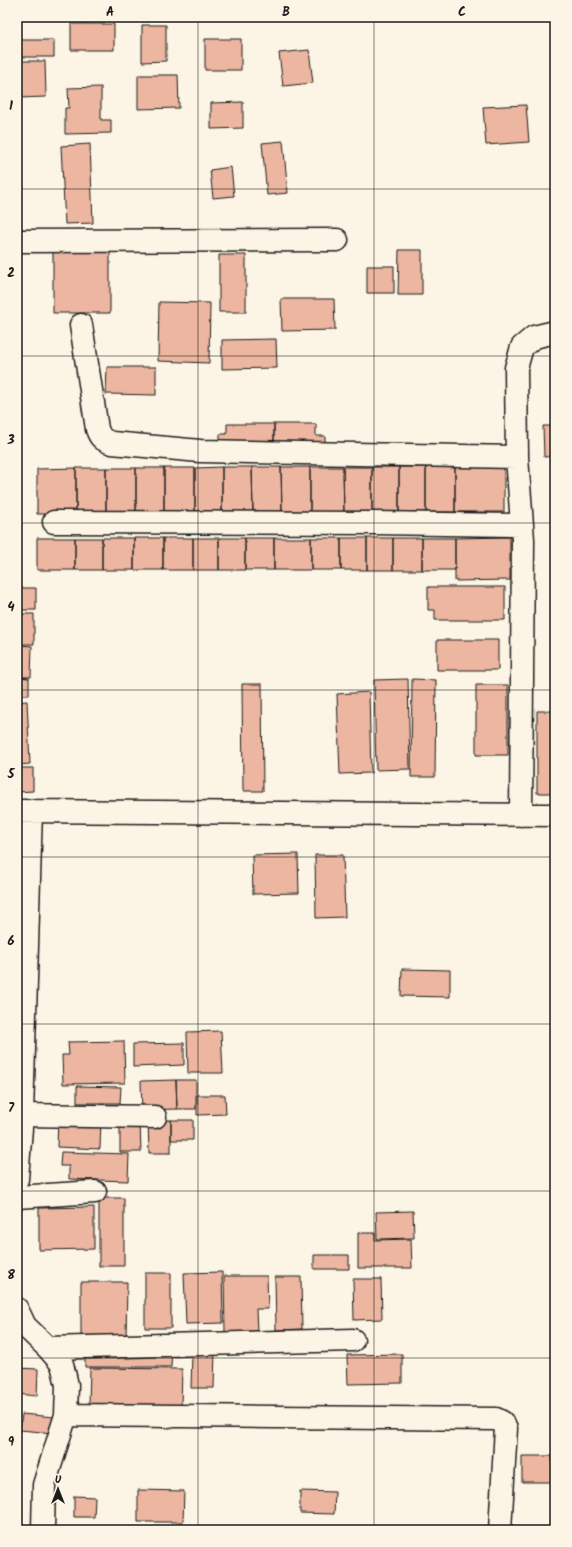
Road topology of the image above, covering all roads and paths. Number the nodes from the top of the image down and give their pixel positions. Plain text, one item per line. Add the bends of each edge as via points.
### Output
1 (337, 240) dead end
2 (17, 241) edge
3 (81, 325) dead end
4 (555, 332) edge
5 (517, 457) junction
6 (54, 522) dead end
7 (522, 526) junction
8 (24, 811) edge
9 (521, 815) junction
10 (555, 815) edge
11 (22, 1115) junction
12 (155, 1117) dead end
13 (17, 1179) edge
14 (95, 1192) dead end
15 (17, 1197) edge
16 (17, 1309) edge
17 (352, 1340) dead end
18 (48, 1348) junction
19 (66, 1416) junction
20 (43, 1530) edge
21 (500, 1530) edge

1 - 2 street
3 - 5 street via 97,429 99,436 105,441 200,451
4 - 5 street via 534,337 522,347 516,368
5 - 7 street
6 - 7 street
7 - 9 street
8 - 9 street
8 - 11 street
9 - 10 street
11 - 12 street
11 - 13 street
14 - 15 street
16 - 18 street via 25,1326
17 - 18 street
18 - 19 street via 62,1364 67,1385
19 - 20 street via 44,1485
19 - 21 street via 496,1419 506,1428

